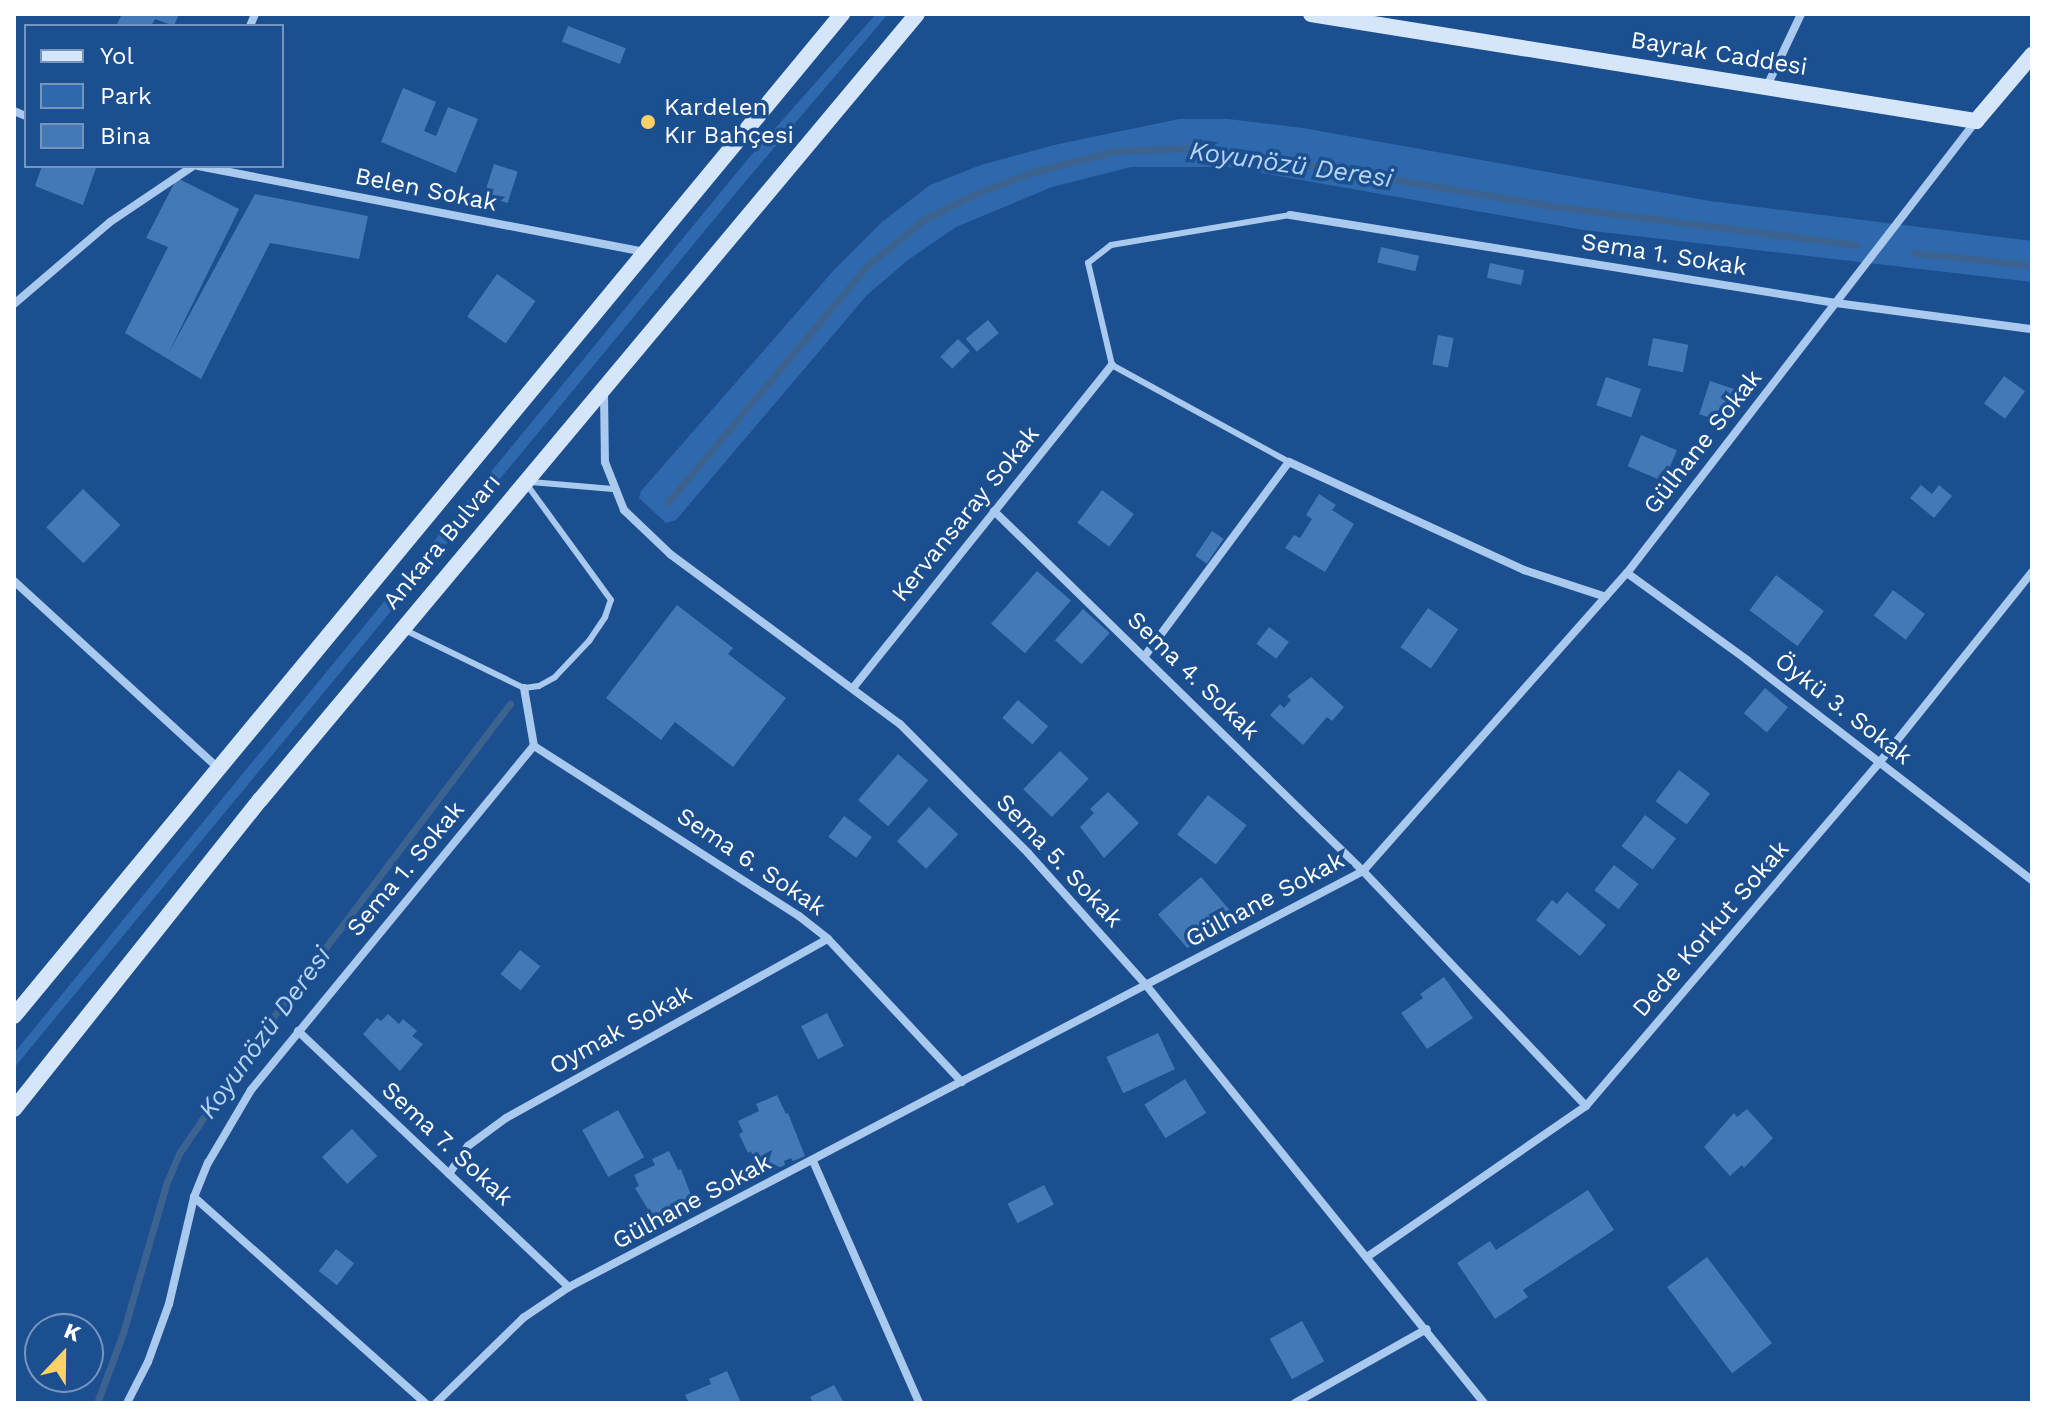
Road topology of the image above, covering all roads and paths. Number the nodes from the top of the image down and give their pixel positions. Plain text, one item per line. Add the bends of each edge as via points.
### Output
1 (842, 14) edge
2 (917, 14) edge
3 (1311, 14) edge
4 (1801, 14) edge
5 (1365, 18) edge
6 (2032, 55) edge
7 (1767, 86) junction
8 (1976, 121) junction
9 (192, 168) edge
10 (205, 168) edge
11 (1290, 215) joint
12 (645, 252) junction
13 (1836, 303) junction
14 (14, 304) edge
15 (2032, 329) edge
16 (1112, 365) junction
17 (605, 384) junction
18 (1289, 462) junction
19 (523, 481) junction
20 (613, 489) junction
21 (994, 511) junction
22 (2032, 572) edge
23 (1627, 573) junction
24 (14, 581) edge
25 (1606, 597) junction
26 (402, 628) junction
27 (1144, 657) junction
28 (524, 688) junction
29 (853, 688) junction
30 (534, 746) junction
31 (1879, 763) junction
32 (218, 768) junction
33 (1363, 871) junction
34 (2032, 880) edge
35 (828, 939) junction
36 (1146, 985) junction
37 (14, 1016) edge
38 (298, 1031) junction
39 (962, 1082) junction
40 (1586, 1106) junction
41 (14, 1109) edge
42 (813, 1161) junction
43 (449, 1174) junction
44 (194, 1197) junction
45 (1367, 1257) junction
46 (569, 1287) junction
47 (1427, 1329) junction
48 (127, 1403) edge
49 (425, 1403) edge
50 (436, 1403) edge
51 (919, 1403) edge
52 (1295, 1403) edge
53 (1484, 1403) edge

1 - 12 main road, Ankara Bulvarı
2 - 17 main road, Ankara Bulvarı
3 - 5 main road, Bayrak Caddesi
4 - 7 street
5 - 7 main road, Bayrak Caddesi
6 - 8 main road
7 - 8 main road, Bayrak Caddesi
8 - 13 street, Gülhane Sokak
9 - 14 street via 110,222
10 - 12 street, Belen Sokak
11 - 13 street, Sema 1. Sokak
11 - 16 lane via 1101,250 1088,263
12 - 32 main road, Ankara Bulvarı
13 - 15 street, Sema 1. Sokak
13 - 23 street, Gülhane Sokak
16 - 18 lane
16 - 21 street, Kervansaray Sokak
17 - 19 main road, Ankara Bulvarı
17 - 20 street, Sema 5. Sokak via 603,434
18 - 25 street via 1524,570
18 - 27 street
19 - 20 lane
19 - 26 main road, Ankara Bulvarı
19 - 28 lane via 611,600 589,641 555,677
20 - 29 street, Sema 5. Sokak via 624,510 670,554
21 - 27 street, Sema 4. Sokak
21 - 29 street, Kervansaray Sokak
22 - 31 street, Dede Korkut Sokak
23 - 25 street, Gülhane Sokak
23 - 31 street, Öykü 3. Sokak
24 - 32 street
25 - 33 street, Gülhane Sokak
26 - 28 lane
26 - 41 main road, Ankara Bulvarı
27 - 33 street, Sema 4. Sokak
28 - 30 street
29 - 36 street, Sema 5. Sokak via 900,724 1028,853
30 - 35 street, Sema 6. Sokak
30 - 38 street, Sema 1. Sokak
31 - 34 street, Öykü 3. Sokak
31 - 40 street, Dede Korkut Sokak
32 - 37 main road, Ankara Bulvarı
33 - 36 street, Gülhane Sokak
33 - 40 street, Sema 4. Sokak
35 - 39 street, Sema 6. Sokak
35 - 43 street, Oymak Sokak via 506,1118 468,1146
36 - 39 street, Gülhane Sokak
36 - 45 street, Sema 5. Sokak
38 - 43 street, Sema 7. Sokak
38 - 44 street, Sema 1. Sokak via 251,1090
39 - 42 street, Gülhane Sokak
40 - 45 street, Dede Korkut Sokak
42 - 46 street, Gülhane Sokak
42 - 51 street
43 - 46 street, Sema 7. Sokak
44 - 48 street, Sema 1. Sokak via 169,1304
44 - 49 street
45 - 47 street, Sema 5. Sokak
46 - 50 street, Gülhane Sokak via 523,1318
47 - 52 street
47 - 53 street, Sema 5. Sokak

